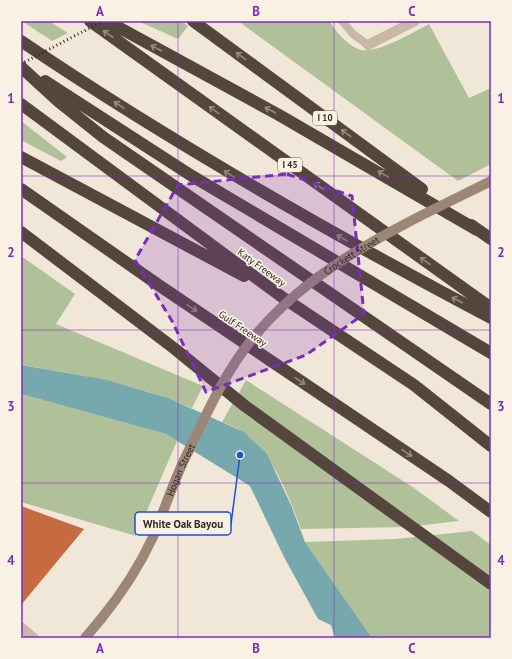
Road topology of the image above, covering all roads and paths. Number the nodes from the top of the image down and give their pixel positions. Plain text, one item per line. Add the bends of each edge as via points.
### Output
1 (90, 21) edge
2 (107, 21) edge
3 (193, 21) edge
4 (342, 21) edge
5 (415, 21) edge
6 (21, 41) edge
7 (368, 45) joint
8 (21, 66) edge
9 (21, 104) edge
10 (21, 157) edge
11 (491, 181) edge
12 (21, 189) edge
13 (477, 230) junction
14 (21, 232) edge
15 (491, 239) edge
16 (282, 296) junction
17 (491, 308) edge
18 (491, 318) edge
19 (491, 353) edge
20 (237, 361) joint
21 (491, 404) edge
22 (491, 446) edge
23 (491, 512) edge
24 (491, 584) edge
25 (21, 627) edge
26 (34, 638) edge
27 (85, 638) edge

17 -> 1 highway, I 45
13 -> 2 highway via 286,118
13 -> 3 highway, I 10
4 - 7 lane via 352,34
5 - 7 street
18 -> 6 highway via 231,175
8 - 19 highway via 192,176
8 - 21 highway via 58,101 103,137
9 - 16 highway, Katy Freeway
10 - 16 highway
11 - 20 main road, Crockett Street, bridge via 410,221 322,274 270,319 252,338
12 -> 23 highway, Gulf Freeway
13 - 15 highway, I 10
14 - 24 highway via 81,276 245,406
16 - 22 highway, Katy Freeway via 414,385
20 - 27 main road, Hogan Street, bridge via 216,394 137,568 124,591
25 - 26 street

